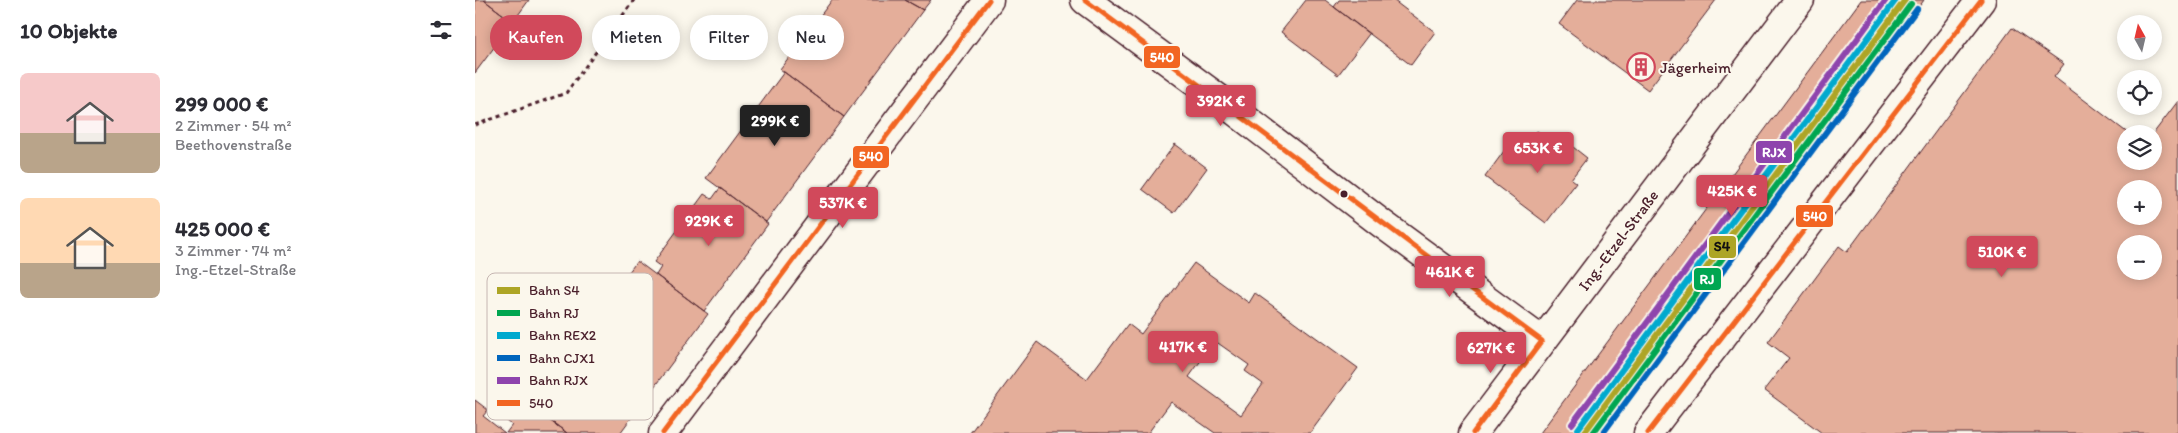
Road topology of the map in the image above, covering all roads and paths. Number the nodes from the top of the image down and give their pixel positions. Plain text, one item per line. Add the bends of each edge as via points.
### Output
1 (634, 0) edge
2 (989, 0) edge
3 (1085, 0) edge
4 (1800, 0) edge
5 (1981, 0) edge
6 (475, 125) edge
7 (1542, 341) junction
8 (663, 433) edge
9 (1473, 433) edge
10 (1649, 433) edge

1 - 6 path via 566,93
2 - 8 street
3 - 7 street
4 - 7 street, Ing.-Etzel-Straße
5 - 10 street
7 - 9 street, Ing.-Etzel-Straße

